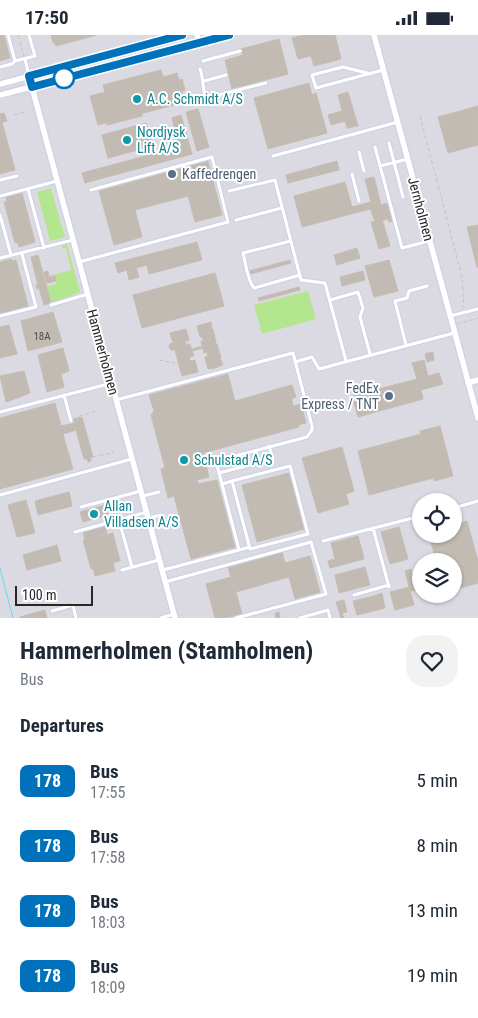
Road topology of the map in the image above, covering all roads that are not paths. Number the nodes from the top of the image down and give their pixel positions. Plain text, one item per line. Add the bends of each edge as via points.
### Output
1 (8, 35) edge
2 (29, 35) edge
3 (182, 35) edge
4 (197, 35) edge
5 (229, 35) edge
6 (374, 35) edge
7 (199, 43) junction
8 (240, 51) dead end
9 (25, 59) junction
10 (15, 61) junction
11 (203, 61) dead end
12 (0, 67) edge
13 (200, 69) dead end
14 (384, 70) junction
15 (371, 74) junction
16 (226, 75) dead end
17 (29, 76) junction
18 (204, 81) junction
19 (0, 83) edge
20 (266, 83) dead end
21 (32, 87) junction
22 (0, 95) edge
23 (398, 122) junction
24 (389, 143) dead end
25 (375, 147) dead end
26 (359, 152) dead end
27 (273, 156) dead end
28 (408, 159) junction
29 (394, 162) junction
30 (380, 166) junction
31 (364, 171) dead end
32 (352, 174) dead end
33 (17, 176) dead end
34 (0, 180) edge
35 (57, 181) junction
36 (28, 189) junction
37 (91, 190) dead end
38 (229, 191) dead end
39 (0, 196) edge
40 (403, 197) dead end
41 (359, 201) dead end
42 (282, 208) junction
43 (0, 215) edge
44 (236, 220) dead end
45 (73, 240) junction
46 (291, 241) junction
47 (430, 241) junction
48 (44, 248) junction
49 (22, 254) junction
50 (11, 255) junction
51 (0, 258) edge
52 (79, 262) junction
53 (300, 275) junction
54 (427, 286) dead end
55 (88, 294) junction
56 (330, 300) junction
57 (51, 305) dead end
58 (478, 309) edge
59 (0, 316) edge
60 (450, 316) junction
61 (455, 333) junction
62 (406, 345) junction
63 (370, 355) junction
64 (346, 361) junction
65 (295, 362) junction
66 (478, 380) edge
67 (112, 383) junction
68 (468, 383) junction
69 (64, 395) junction
70 (116, 400) junction
71 (0, 412) edge
72 (478, 418) edge
73 (71, 421) dead end
74 (269, 446) junction
75 (132, 459) junction
76 (219, 473) junction
77 (232, 481) junction
78 (222, 484) junction
79 (160, 492) dead end
80 (142, 494) junction
81 (0, 495) edge
82 (478, 501) edge
83 (462, 506) edge
84 (81, 507) dead end
85 (147, 515) junction
86 (161, 515) dead end
87 (412, 518) edge
88 (119, 520) junction
89 (373, 528) junction
90 (75, 532) dead end
91 (323, 541) dead end
92 (250, 547) junction
93 (239, 550) junction
94 (159, 559) junction
95 (132, 567) junction
96 (122, 569) dead end
97 (162, 570) junction
98 (165, 581) junction
99 (354, 595) dead end
100 (52, 611) dead end
101 (174, 616) edge
102 (76, 618) edge
103 (161, 618) edge
104 (236, 618) edge
105 (300, 618) edge
106 (330, 618) edge

1 - 10 lane
2 - 9 lane via 34,56
3 - 17 street
4 - 7 street
5 - 7 street
6 - 14 street, Jernholmen
7 - 21 street
8 - 11 lane
9 - 10 lane
9 - 17 lane
10 - 12 lane
13 - 18 lane
14 - 15 lane
14 - 23 street, Jernholmen
15 - 15 lane via 343,67 312,75 316,88
16 - 18 lane
17 - 19 street
17 - 21 street, Hammerholmen
18 - 20 lane via 202,86 206,98
21 - 22 street
21 - 35 street, Hammerholmen
23 - 27 lane
23 - 28 street, Jernholmen
24 - 29 lane
25 - 30 lane
26 - 31 lane
28 - 29 lane
28 - 47 street, Jernholmen
29 - 30 lane
29 - 40 lane
30 - 47 lane via 402,248
32 - 41 lane
33 - 34 lane
35 - 36 lane
35 - 45 street, Hammerholmen
36 - 39 lane
36 - 48 lane
37 - 52 lane via 212,157 228,222
38 - 42 lane via 275,180
42 - 44 lane
42 - 46 lane
43 - 50 lane
45 - 48 lane
45 - 52 street, Hammerholmen
46 - 53 lane
46 - 53 lane via 243,253 245,262 254,287
47 - 60 street, Jernholmen
48 - 49 lane
49 - 50 lane
49 - 59 lane via 36,307
50 - 51 lane
52 - 55 street, Hammerholmen
53 - 56 lane via 301,280 325,283
54 - 62 lane via 409,291 407,298 395,301
55 - 57 lane
55 - 67 street, Hammerholmen
56 - 63 lane via 358,292 363,308 360,317
56 - 64 lane
58 - 60 lane
60 - 61 street, Jernholmen
61 - 62 lane
61 - 68 street, Jernholmen
62 - 63 lane
63 - 64 lane
64 - 65 lane via 319,369 312,357
65 - 70 lane via 293,353
65 - 74 lane via 312,430 307,437
66 - 68 street
67 - 69 lane
67 - 70 street, Hammerholmen
68 - 72 street, Jernholmen
69 - 71 lane
69 - 73 lane
70 - 75 street, Hammerholmen
74 - 76 lane via 216,461
74 - 76 lane via 273,459
75 - 80 street, Hammerholmen
75 - 81 lane
76 - 78 lane
77 - 78 lane
77 - 92 lane
77 - 92 lane via 290,466 308,534
78 - 93 lane
79 - 80 lane
80 - 84 lane
80 - 85 street, Hammerholmen
82 - 83 lane
85 - 86 lane
85 - 88 lane
85 - 94 street, Hammerholmen
87 - 89 lane
88 - 90 lane
88 - 95 lane
89 - 91 lane
89 - 99 lane via 389,586
92 - 93 lane
93 - 97 lane
94 - 95 lane
94 - 97 street, Hammerholmen
95 - 96 lane
97 - 98 street, Hammerholmen
98 - 101 street, Hammerholmen
98 - 104 lane via 311,542 326,594
100 - 102 lane via 73,605
101 - 103 lane
105 - 106 lane via 328,610

